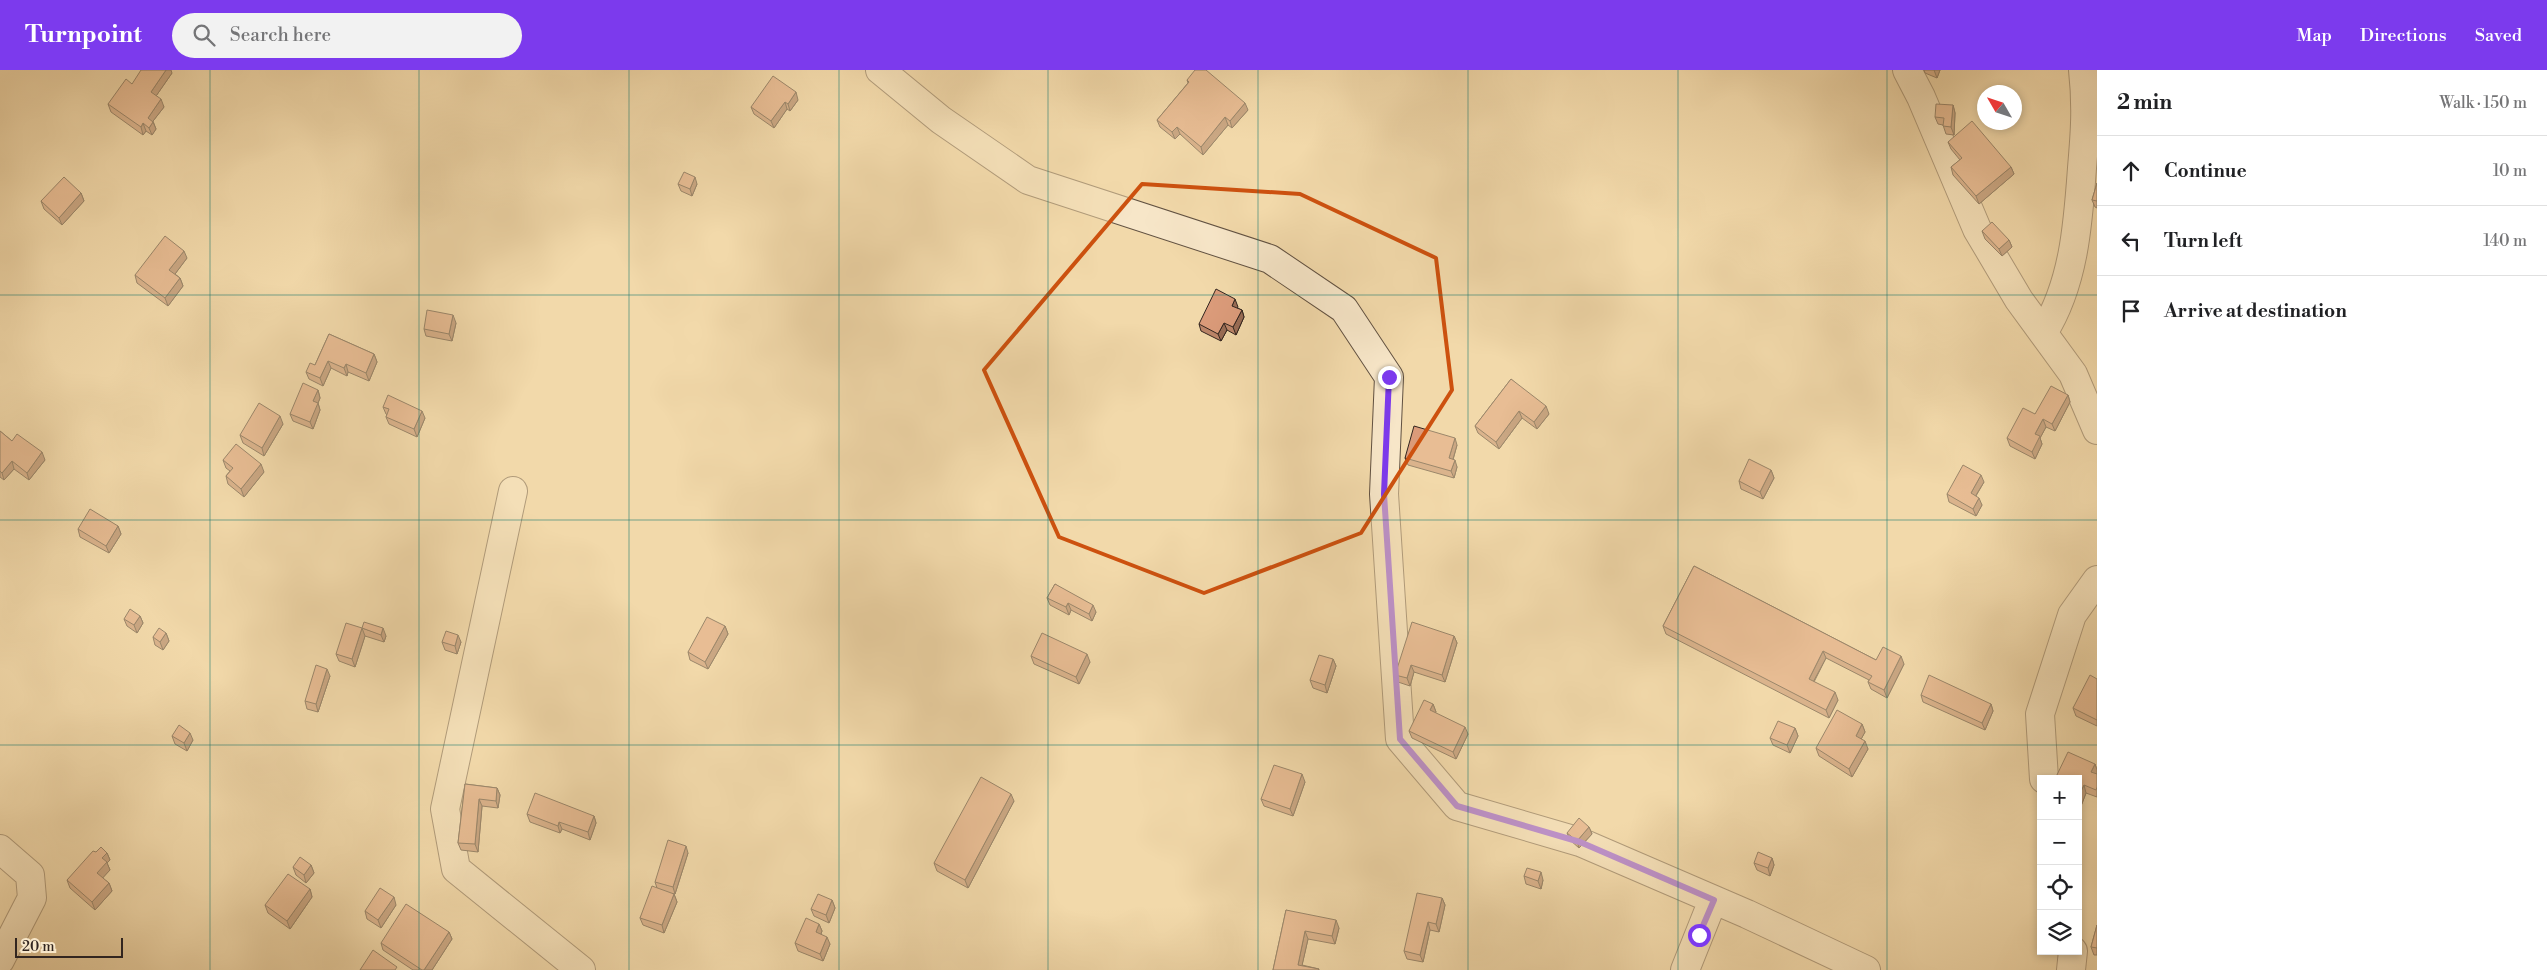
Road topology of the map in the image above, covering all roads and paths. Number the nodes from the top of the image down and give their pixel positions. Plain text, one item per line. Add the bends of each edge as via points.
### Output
1 (880, 70) edge
2 (1907, 70) edge
3 (2082, 70) edge
4 (2043, 333) junction
5 (2097, 430) edge
6 (513, 492) dead end
7 (2097, 580) edge
8 (2044, 775) edge
9 (0, 848) edge
10 (1714, 900) junction
11 (2073, 955) edge
12 (0, 960) edge
13 (580, 970) edge
14 (1685, 970) edge
15 (1866, 970) edge
16 (2071, 970) edge

1 - 10 street via 941,120 1028,180 1270,259 1344,309 1389,377 1384,494 1400,739 1457,806 1580,842
2 - 4 street via 1922,97 1977,229
3 - 4 street via 2087,104 2077,238 2055,314
4 - 5 street via 2073,374
6 - 13 street via 445,809 456,869
7 - 8 street via 2072,615 2040,714
9 - 12 street via 30,875 32,898
10 - 14 street
10 - 15 street
11 - 16 street

